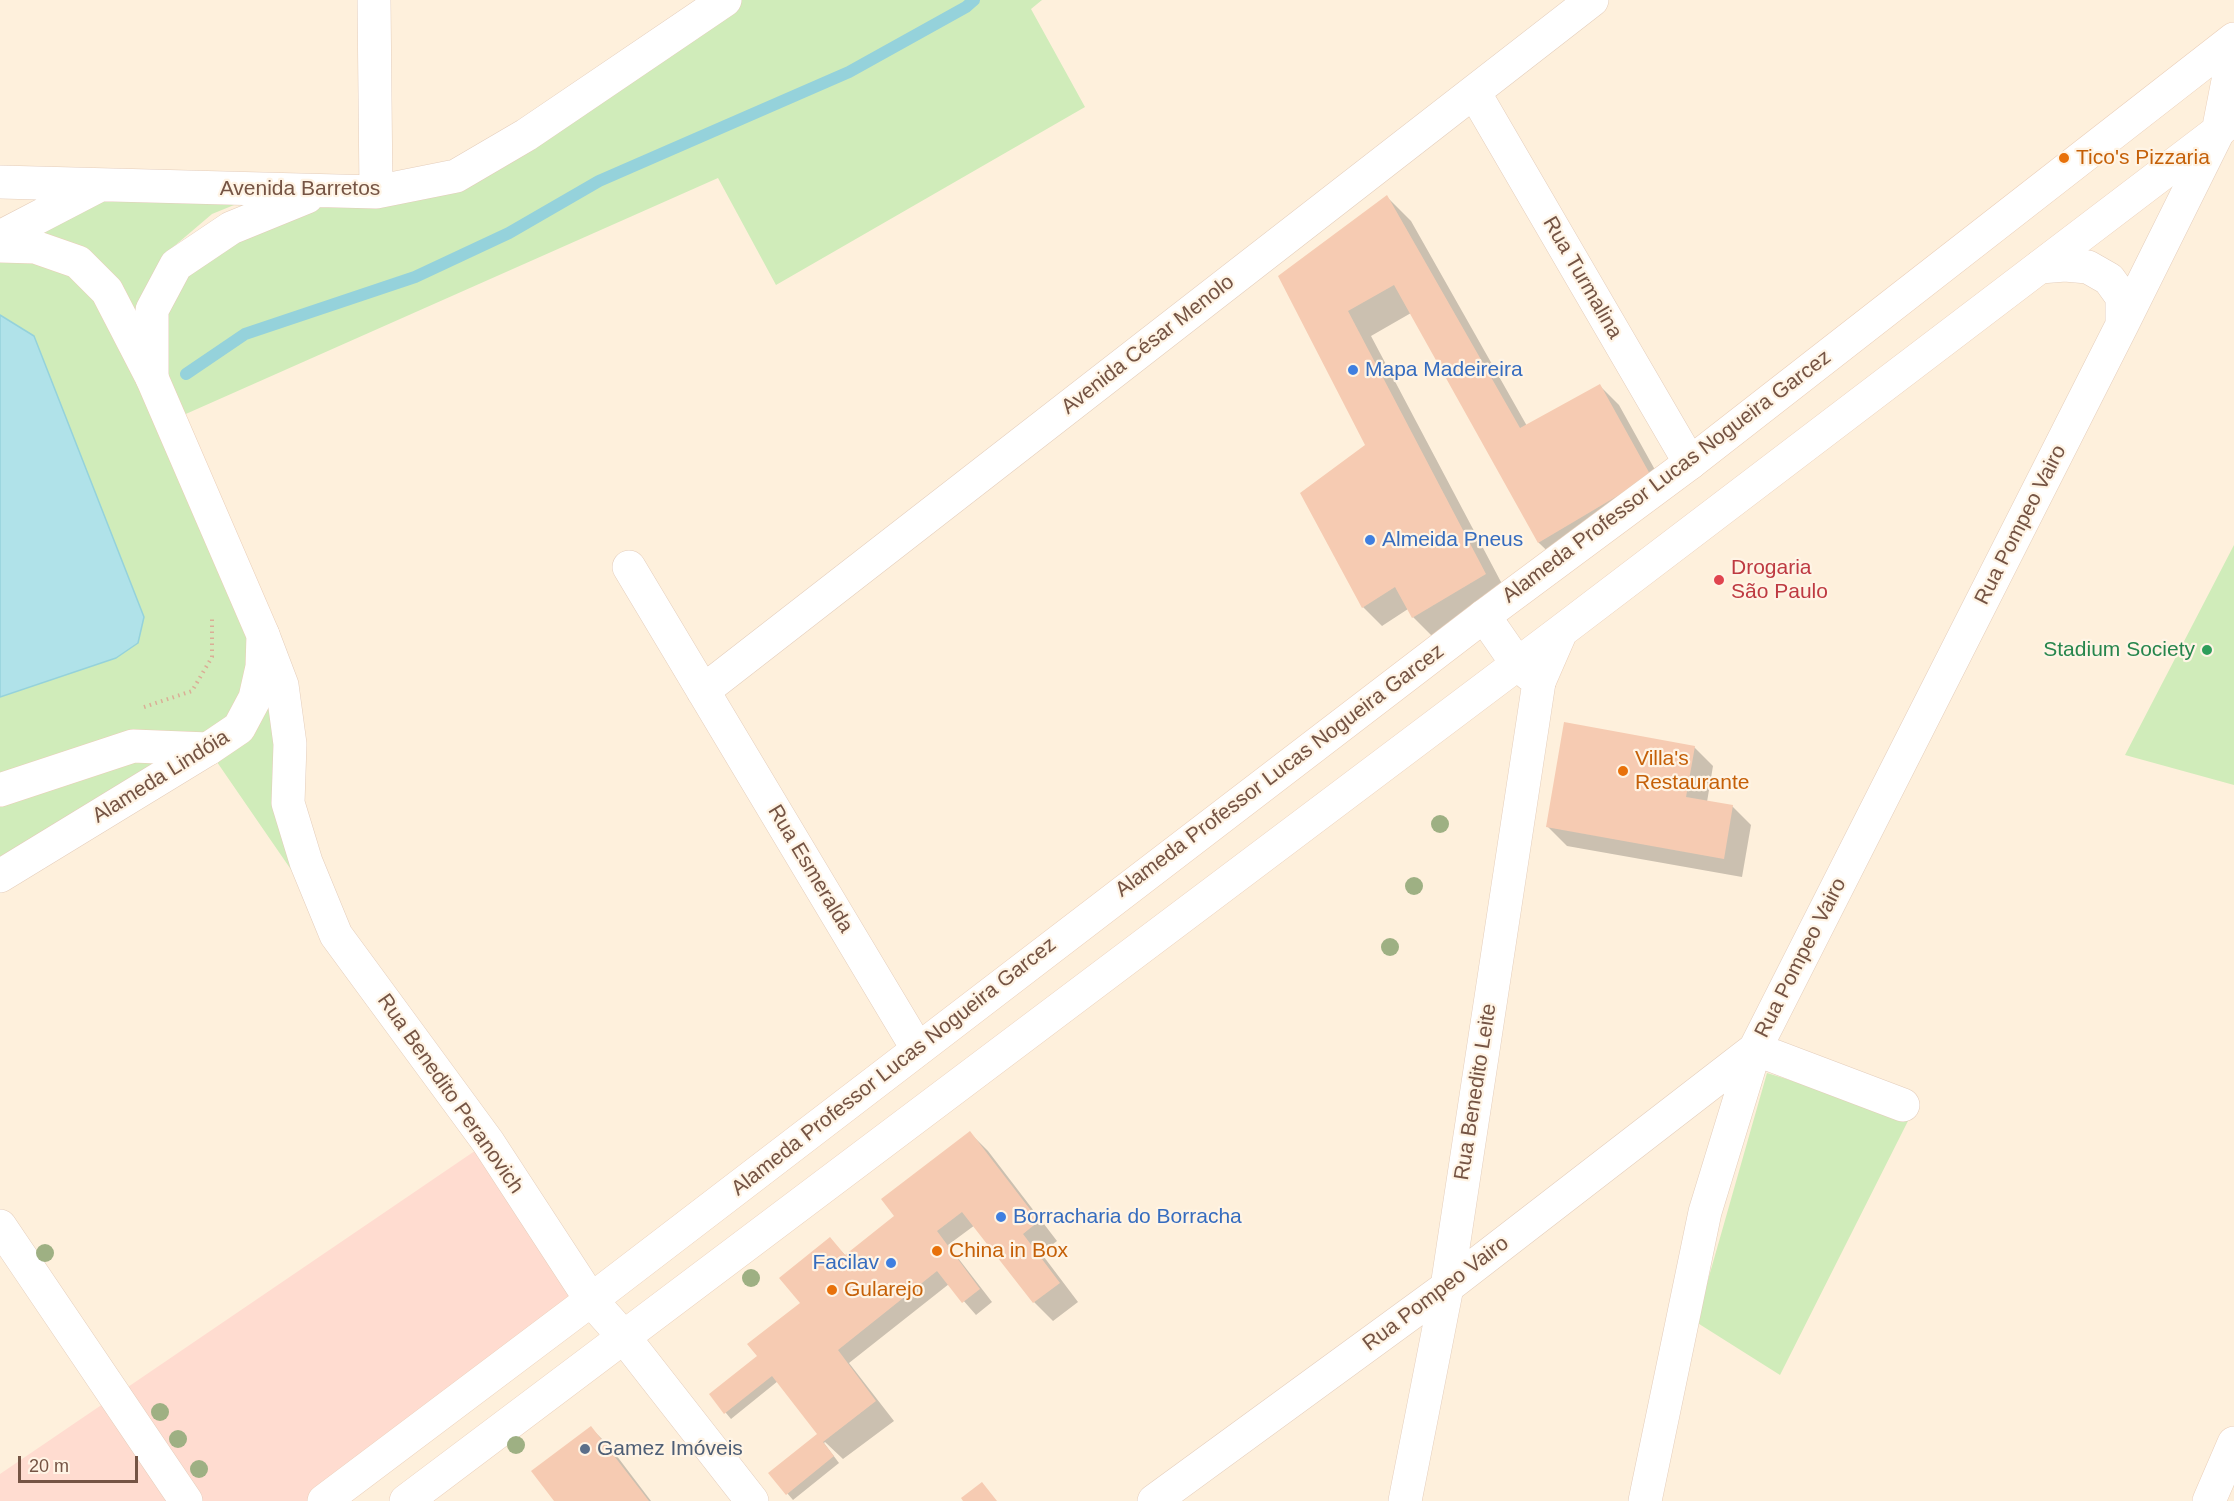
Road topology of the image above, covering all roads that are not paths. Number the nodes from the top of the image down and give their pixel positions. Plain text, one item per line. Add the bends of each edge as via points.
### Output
1 (374, 0) edge
2 (725, 0) edge
3 (1592, 0) edge
4 (2234, 39) edge
5 (2234, 50) edge
6 (1474, 92) junction
7 (2226, 126) edge
8 (0, 182) edge
9 (98, 186) junction
10 (322, 192) junction
11 (376, 192) junction
12 (0, 237) edge
13 (0, 246) edge
14 (2040, 267) junction
15 (2122, 325) junction
16 (152, 378) junction
17 (1690, 463) junction
18 (629, 567) dead end
19 (1484, 616) junction
20 (263, 635) junction
21 (1528, 673) junction
22 (704, 690) junction
23 (208, 749) junction
24 (0, 790) edge
25 (0, 876) edge
26 (917, 1048) junction
27 (1755, 1049) junction
28 (1902, 1105) dead end
29 (0, 1226) edge
30 (1447, 1287) junction
31 (591, 1300) junction
32 (623, 1336) junction
33 (2234, 1443) edge
34 (186, 1501) edge
35 (324, 1501) edge
36 (405, 1501) edge
37 (752, 1501) edge
38 (1154, 1501) edge
39 (1405, 1501) edge
40 (1645, 1501) edge
41 (2209, 1501) edge

1 - 11 street
2 - 11 street, Avenida Barretos via 526,135 456,176
3 - 6 street, Avenida César Menolo
4 - 17 street, Alameda Professor Lucas Nogueira Garcez
5 - 7 street, Rua Pompeo Vairo
6 - 17 street, Rua Turmalina
6 - 22 street, Avenida César Menolo
7 - 14 street
7 - 15 street, Rua Pompeo Vairo
8 - 9 street, Avenida Barretos
9 - 10 street, Avenida Barretos
9 - 12 street
10 - 11 street, Avenida Barretos
10 - 16 street via 231,228 176,265 152,309
13 - 16 street via 35,247 78,262 107,291
14 - 15 street via 2088,267 2109,279 2122,297
14 - 21 street via 1560,632
15 - 27 street, Rua Pompeo Vairo
16 - 20 street
17 - 19 street, Alameda Professor Lucas Nogueira Garcez
18 - 22 street, Rua Esmeralda
19 - 21 street
19 - 26 street, Alameda Professor Lucas Nogueira Garcez
20 - 23 street, Alameda Lindóia via 255,698 239,728
20 - 31 street, Rua Benedito Peranovich via 282,685 290,744 288,803 306,862 336,935 488,1142
21 - 30 street, Rua Benedito Leite
21 - 32 street
22 - 26 street, Rua Esmeralda
23 - 24 street via 133,746
23 - 25 street, Alameda Lindóia
26 - 31 street, Alameda Professor Lucas Nogueira Garcez
27 - 28 street
27 - 30 street, Rua Pompeo Vairo
27 - 40 street via 1705,1212
29 - 34 street
30 - 38 street, Rua Pompeo Vairo
30 - 39 street, Rua Benedito Leite
31 - 32 street, Rua Benedito Peranovich
31 - 35 street, Alameda Professor Lucas Nogueira Garcez
32 - 36 street
32 - 37 street, Rua Benedito Peranovich
33 - 41 street

